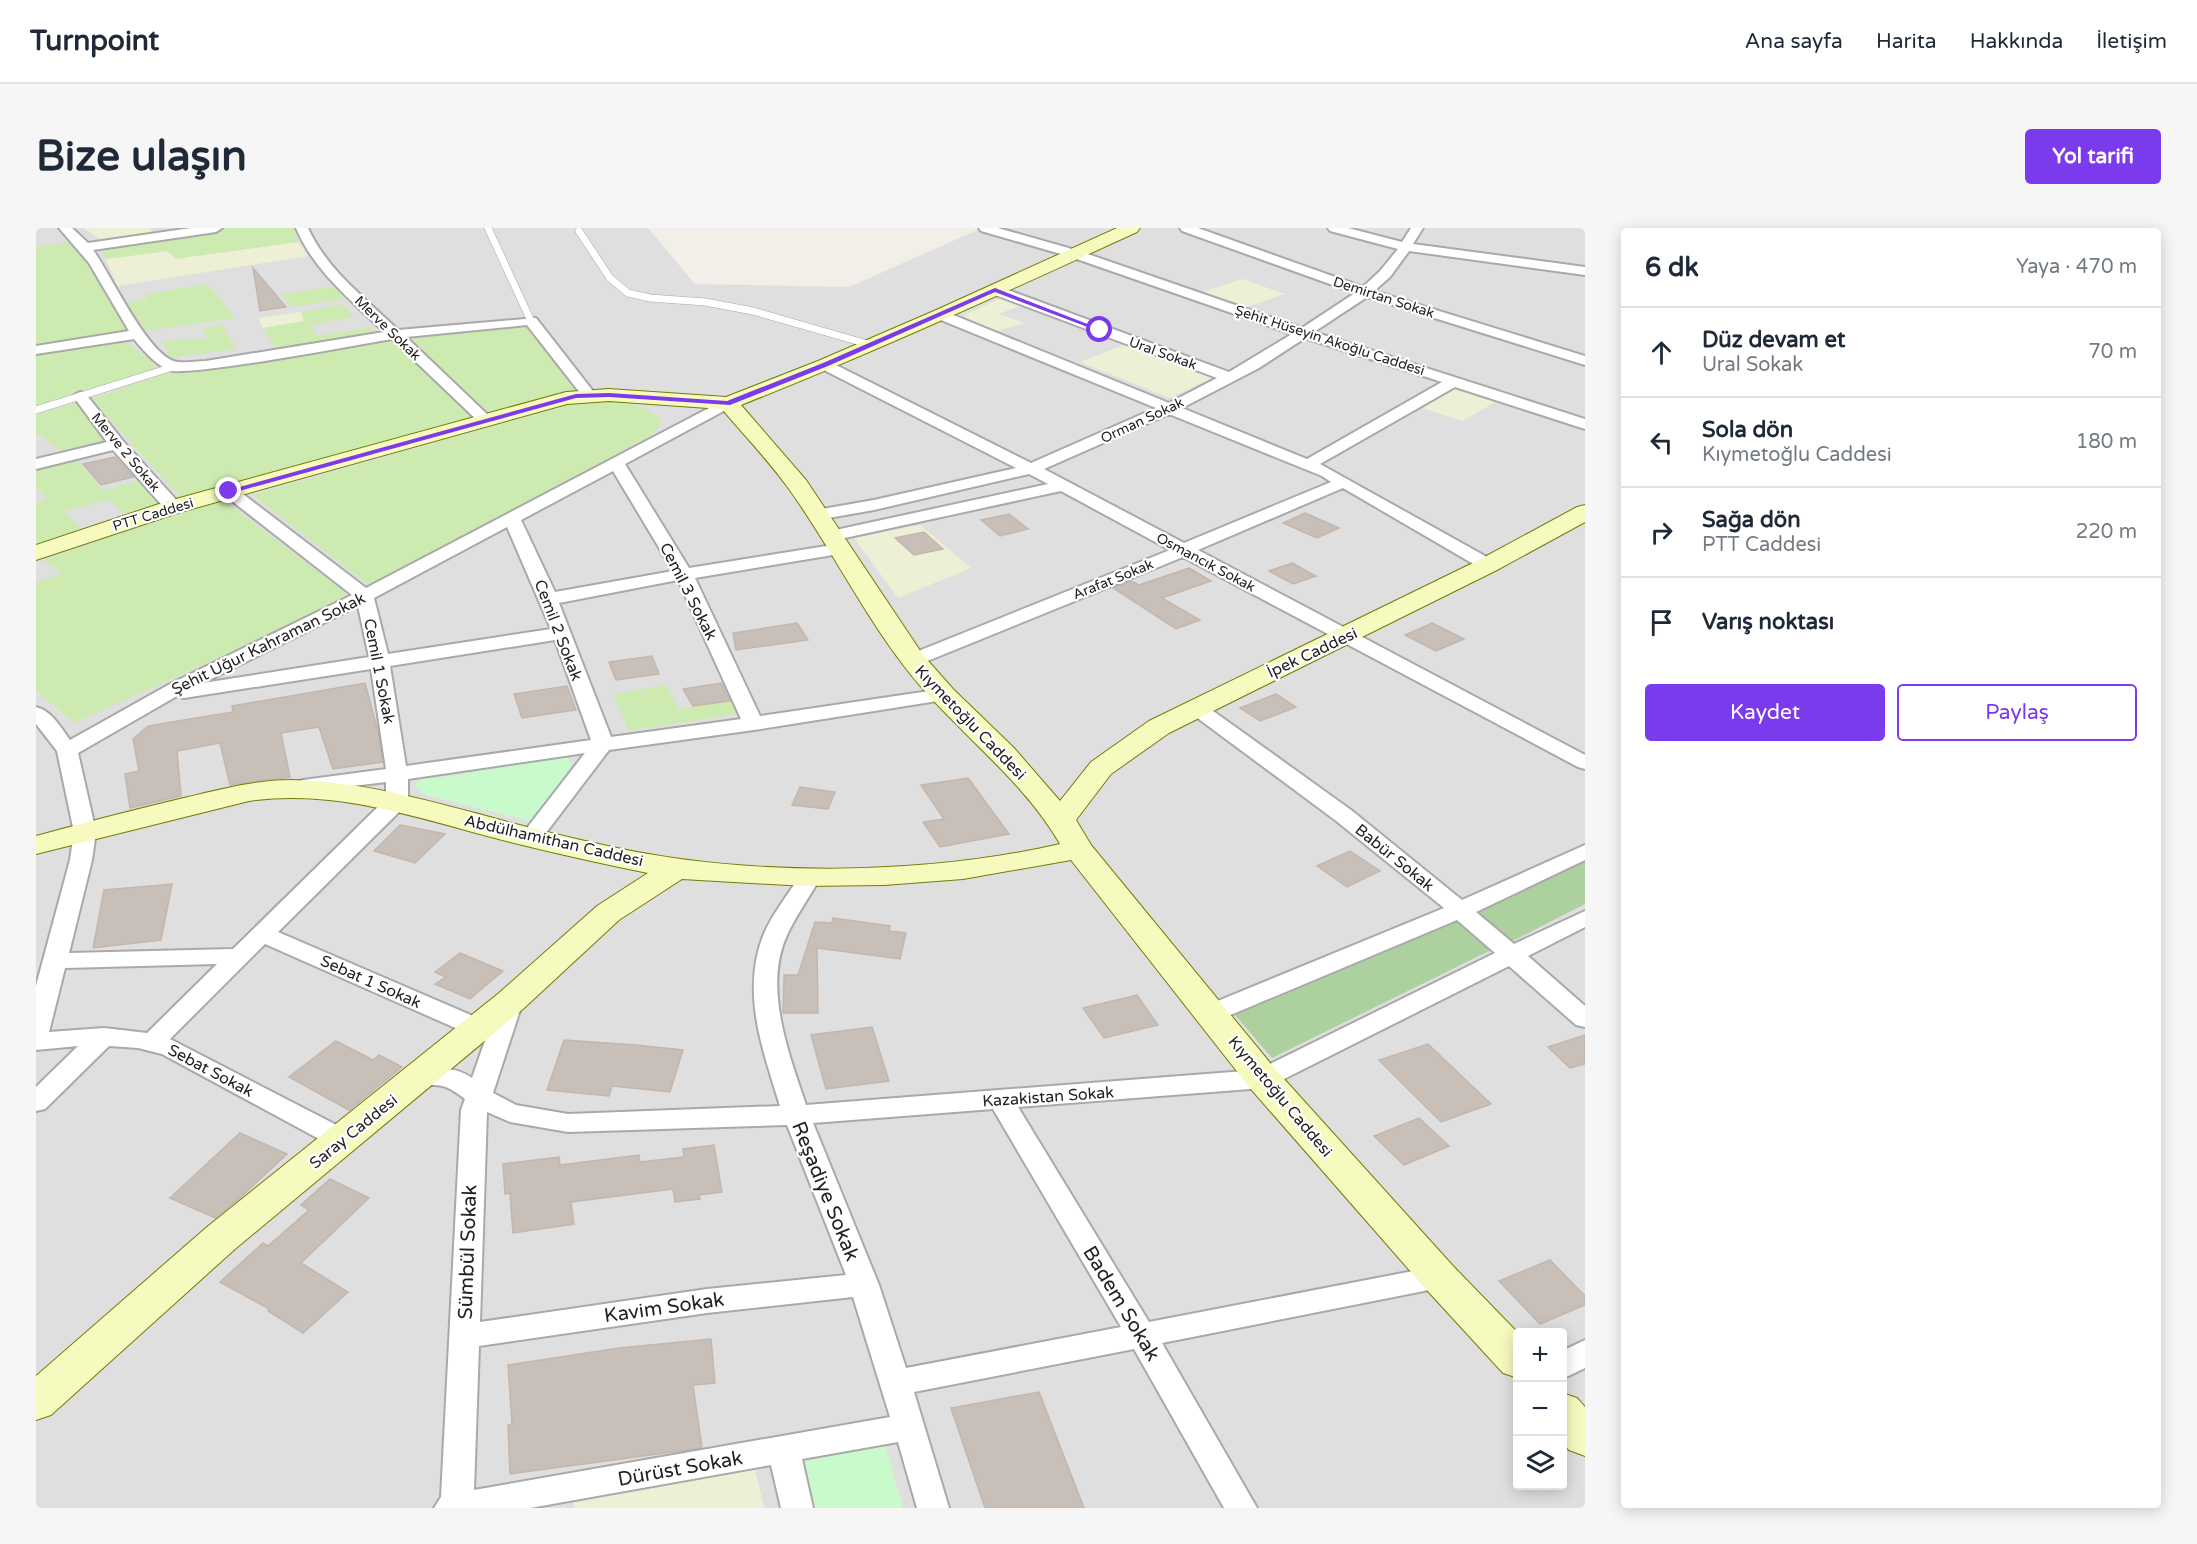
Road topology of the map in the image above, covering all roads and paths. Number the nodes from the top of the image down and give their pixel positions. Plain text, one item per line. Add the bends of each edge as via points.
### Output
1 (67, 228) edge
2 (216, 228) edge
3 (302, 228) edge
4 (488, 228) edge
5 (985, 228) edge
6 (1131, 228) edge
7 (1186, 228) edge
8 (1334, 228) edge
9 (1417, 228) edge
10 (579, 231) dead end
11 (1405, 247) junction
12 (87, 248) junction
13 (1075, 254) junction
14 (1585, 271) edge
15 (995, 290) junction
16 (1365, 292) junction
17 (940, 315) junction
18 (531, 321) junction
19 (1304, 333) junction
20 (138, 334) junction
21 (395, 334) junction
22 (871, 345) junction
23 (36, 350) edge
24 (1585, 361) edge
25 (825, 364) junction
26 (173, 367) junction
27 (1231, 378) junction
28 (1455, 381) junction
29 (589, 395) junction
30 (80, 396) junction
31 (728, 403) junction
32 (1172, 407) junction
33 (36, 410) edge
34 (484, 420) junction
35 (1585, 424) edge
36 (117, 444) junction
37 (616, 462) junction
38 (36, 464) edge
39 (1309, 464) junction
40 (1031, 469) junction
41 (1344, 482) junction
42 (1063, 486) junction
43 (229, 491) junction
44 (173, 507) junction
45 (1585, 512) edge
46 (511, 517) junction
47 (829, 534) junction
48 (1184, 550) junction
49 (36, 553) edge
50 (1488, 565) junction
51 (684, 574) junction
52 (365, 596) junction
53 (549, 599) junction
54 (562, 633) junction
55 (1348, 635) junction
56 (913, 660) junction
57 (380, 662) junction
58 (943, 695) junction
59 (162, 696) junction
60 (1195, 707) junction
61 (36, 713) edge
62 (754, 724) junction
63 (603, 744) junction
64 (67, 751) junction
65 (1585, 763) edge
66 (397, 788) junction
67 (85, 832) junction
68 (1070, 835) junction
69 (531, 837) junction
70 (36, 845) edge
71 (1585, 852) edge
72 (676, 869) junction
73 (810, 877) junction
74 (1460, 910) junction
75 (1585, 918) edge
76 (264, 934) junction
77 (1510, 955) junction
78 (242, 956) junction
79 (55, 961) junction
80 (511, 1001) junction
81 (1212, 1013) junction
82 (1585, 1019) edge
83 (478, 1028) junction
84 (36, 1033) edge
85 (104, 1036) junction
86 (36, 1041) edge
87 (153, 1041) junction
88 (418, 1079) junction
89 (1263, 1079) junction
90 (478, 1096) junction
91 (1001, 1100) junction
92 (36, 1102) edge
93 (796, 1115) junction
94 (340, 1139) junction
95 (1439, 1277) junction
96 (864, 1285) junction
97 (464, 1336) junction
98 (1142, 1336) junction
99 (1585, 1352) edge
100 (1513, 1357) edge
101 (1567, 1364) edge
102 (896, 1383) junction
103 (36, 1402) edge
104 (1567, 1416) edge
105 (909, 1427) junction
106 (1585, 1437) edge
107 (784, 1450) junction
108 (455, 1508) edge
109 (797, 1508) edge
110 (933, 1508) edge
111 (1240, 1508) edge

1 - 12 street
2 - 12 street
3 - 21 street, Merve Sokak via 324,267
4 - 18 lane
5 - 13 street, Şehit Hüseyin Akoğlu Caddesi
6 - 13 street
7 - 16 street, Demirtan Sokak
8 - 11 street
9 - 11 street, Orman Sokak
10 - 22 lane via 625,292 762,312
11 - 14 street
11 - 16 street, Orman Sokak
12 - 20 street
13 - 15 street
13 - 19 street, Şehit Hüseyin Akoğlu Caddesi
15 - 17 street
15 - 27 street, Ural Sokak
16 - 19 street, Orman Sokak
16 - 24 street, Demirtan Sokak
17 - 22 street
17 - 32 street
18 - 21 street
18 - 29 street
19 - 27 street, Orman Sokak
19 - 28 street, Şehit Hüseyin Akoğlu Caddesi
20 - 23 street
20 - 26 street
21 - 26 street
21 - 34 street, Merve Sokak
22 - 25 street
25 - 31 street
25 - 40 street, Osmancık Sokak
26 - 30 lane
27 - 32 street, Orman Sokak
28 - 35 street, Şehit Hüseyin Akoğlu Caddesi
28 - 39 street
29 - 31 street, PTT Caddesi
29 - 34 street, PTT Caddesi
30 - 33 lane
30 - 36 street, Merve 2 Sokak
31 - 37 street, Şehit Uğur Kahraman Sokak
31 - 47 street, Kıymetoğlu Caddesi via 798,485
32 - 39 street
32 - 40 street, Orman Sokak
34 - 43 street, PTT Caddesi
36 - 38 street
36 - 44 street, Merve 2 Sokak
37 - 46 street, Şehit Uğur Kahraman Sokak
37 - 51 street, Cemil 3 Sokak
39 - 41 street
40 - 42 street, Osmancık Sokak
40 - 47 street, Orman Sokak via 884,503
41 - 48 street, Arafat Sokak
41 - 50 street
42 - 47 street
42 - 48 street, Osmancık Sokak
43 - 44 street, PTT Caddesi
43 - 52 street, Cemil 1 Sokak
44 - 49 street, PTT Caddesi
45 - 50 street, İpek Caddesi
46 - 52 street, Şehit Uğur Kahraman Sokak
46 - 53 street, Cemil 2 Sokak
47 - 51 street
47 - 56 street, Kıymetoğlu Caddesi
48 - 55 street, Osmancık Sokak
48 - 56 street, Arafat Sokak
50 - 55 street, İpek Caddesi
51 - 53 street
51 - 62 street, Cemil 3 Sokak
52 - 57 street, Cemil 1 Sokak
52 - 59 street, Şehit Uğur Kahraman Sokak
53 - 54 street, Cemil 2 Sokak
54 - 57 street
54 - 63 street, Cemil 2 Sokak
55 - 60 street, İpek Caddesi
55 - 65 street, Osmancık Sokak
56 - 58 street, Kıymetoğlu Caddesi
57 - 59 street
57 - 66 street, Cemil 1 Sokak
58 - 62 street
58 - 68 street, Kıymetoğlu Caddesi via 1004,754
59 - 64 street, Şehit Uğur Kahraman Sokak
60 - 68 street, İpek Caddesi via 1101,768
60 - 74 street, Babür Sokak via 1343,815
61 - 64 street
62 - 63 street
63 - 66 street
63 - 69 street
64 - 67 street
66 - 67 street, Abdülhamithan Caddesi via 355,793 287,788 202,803
66 - 69 street, Abdülhamithan Caddesi
66 - 76 street
67 - 70 street, Abdülhamithan Caddesi
67 - 79 street
68 - 73 street, Abdülhamithan Caddesi via 1010,864 926,874
68 - 81 street, Kıymetoğlu Caddesi
69 - 72 street, Abdülhamithan Caddesi
71 - 74 street
72 - 73 street, Abdülhamithan Caddesi
72 - 80 street, Saray Caddesi via 608,913
73 - 93 street, Reşadiye Sokak via 776,934 768,963 765,1000 769,1030
74 - 77 street, Babür Sokak
74 - 81 street
75 - 77 street, Kazakistan Sokak
76 - 78 street
76 - 83 street, Sebat 1 Sokak
77 - 82 street, Babür Sokak
77 - 89 street, Kazakistan Sokak
78 - 79 street
78 - 87 street
79 - 84 street
80 - 83 street, Saray Caddesi
80 - 90 street, Sümbül Sokak
81 - 89 street, Kıymetoğlu Caddesi
83 - 88 street, Saray Caddesi
85 - 86 street, Sebat Sokak
85 - 87 street, Sebat Sokak
85 - 92 street
87 - 94 street, Sebat Sokak
88 - 90 street, Kazakistan Sokak via 432,1076 457,1080
88 - 94 street, Saray Caddesi
89 - 91 street, Kazakistan Sokak
89 - 95 street, Kıymetoğlu Caddesi
90 - 93 street, Kazakistan Sokak via 510,1113 568,1123
90 - 97 street, Sümbül Sokak via 472,1136
91 - 93 street, Kazakistan Sokak
91 - 98 street, Badem Sokak
93 - 96 street, Reşadiye Sokak
94 - 103 street, Saray Caddesi
95 - 98 street
95 - 100 street, Kıymetoğlu Caddesi
96 - 97 street, Kavim Sokak via 707,1301
96 - 102 street, Reşadiye Sokak
97 - 108 street, Sümbül Sokak
98 - 102 street
98 - 111 street, Badem Sokak
99 - 101 street
102 - 105 street, Reşadiye Sokak
104 - 106 street
105 - 107 street, Dürüst Sokak
105 - 110 street, Reşadiye Sokak
107 - 108 street, Dürüst Sokak
107 - 109 street

